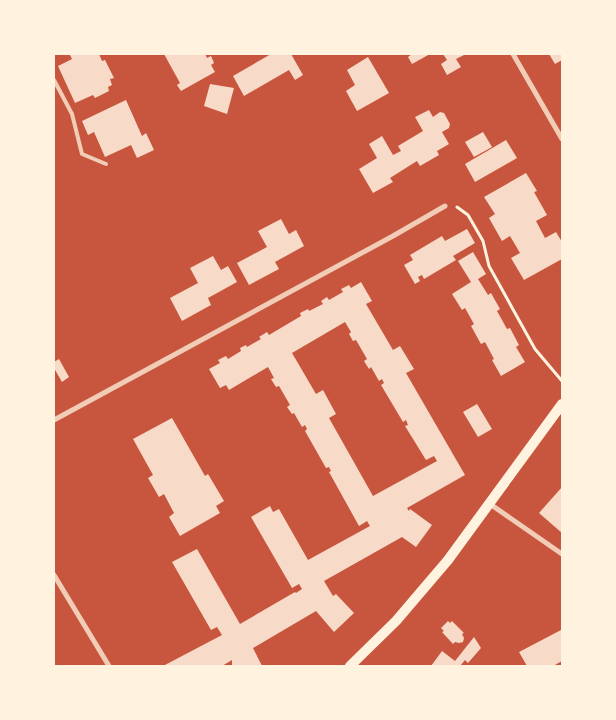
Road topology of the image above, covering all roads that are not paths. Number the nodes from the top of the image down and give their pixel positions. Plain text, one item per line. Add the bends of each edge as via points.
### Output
1 (513, 54) edge
2 (54, 80) edge
3 (562, 139) edge
4 (106, 164) dead end
5 (445, 206) road end
6 (562, 404) edge
7 (54, 420) edge
8 (490, 504) junction
9 (562, 554) edge
10 (54, 575) edge
11 (109, 666) edge
12 (350, 666) edge

1 - 3 street
2 - 4 lane via 72,114 82,154
5 - 7 street
6 - 8 main road
8 - 9 street
8 - 12 main road via 396,621
10 - 11 street

